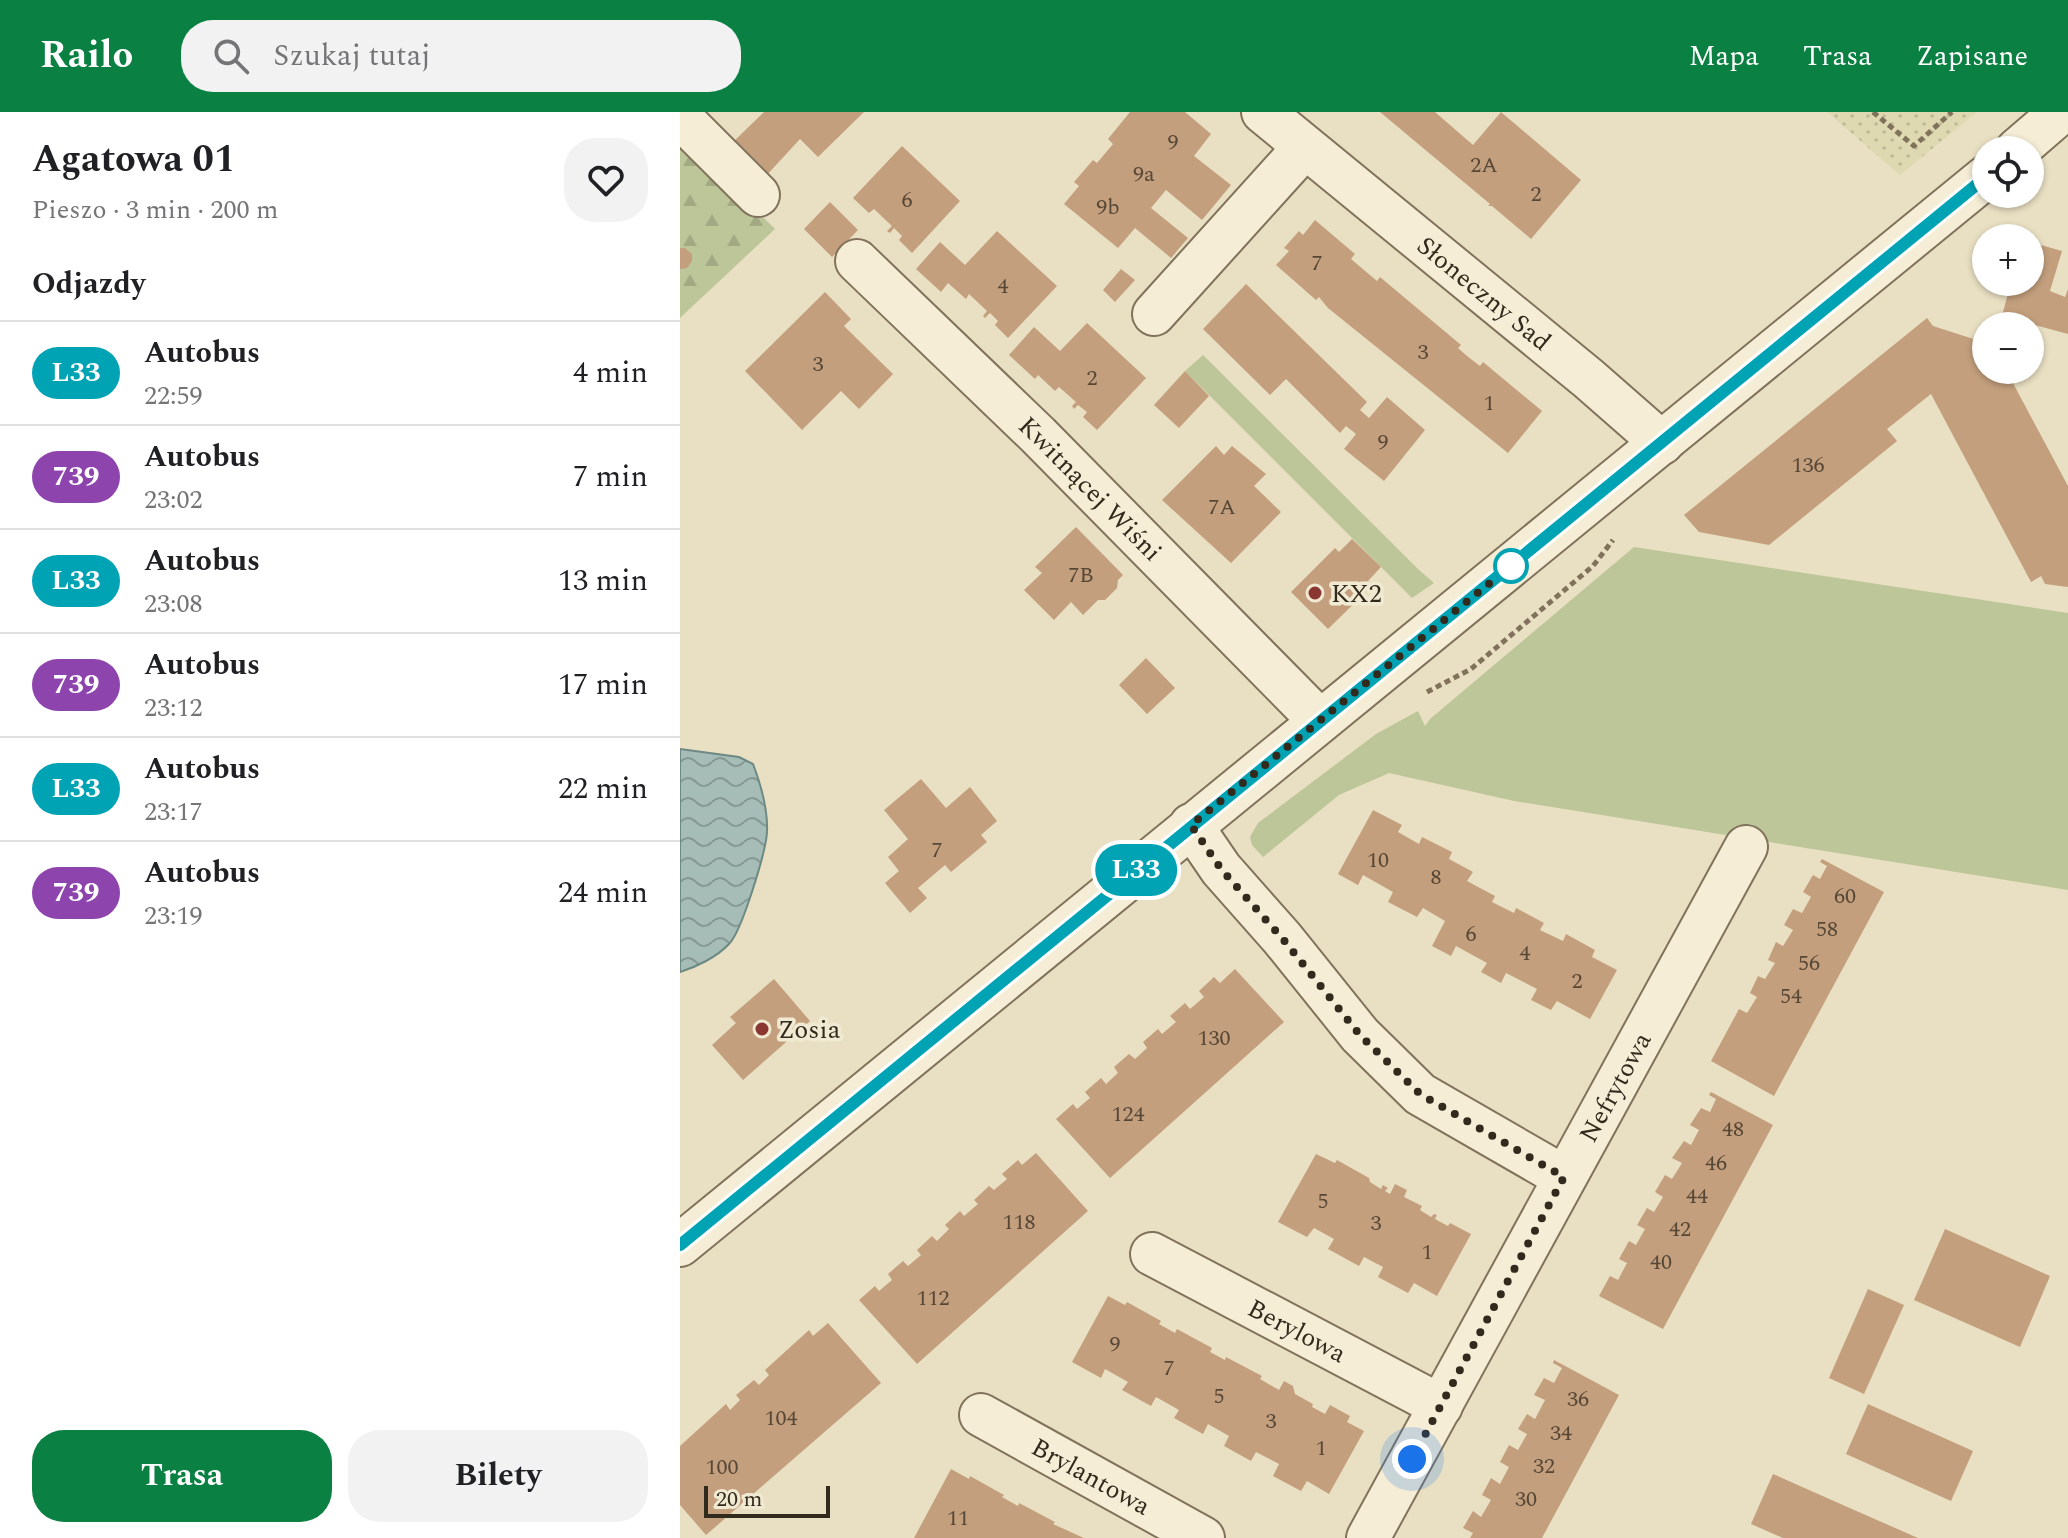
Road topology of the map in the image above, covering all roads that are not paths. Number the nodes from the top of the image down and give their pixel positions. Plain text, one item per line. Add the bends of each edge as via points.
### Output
1 (1263, 112) edge
2 (2061, 112) edge
3 (680, 117) edge
4 (2033, 136) edge
5 (1304, 148) junction
6 (1972, 188) edge
7 (758, 195) dead end
8 (857, 261) dead end
9 (1154, 314) dead end
10 (1662, 443) junction
11 (1320, 721) junction
12 (1191, 825) junction
13 (1746, 847) dead end
14 (1564, 1177) junction
15 (680, 1245) edge
16 (1152, 1254) dead end
17 (1441, 1406) junction
18 (981, 1415) dead end
19 (1203, 1538) edge
20 (1368, 1538) edge

1 - 5 street, Słoneczny Sad
2 - 4 street
3 - 7 street
5 - 9 street
5 - 10 street, Słoneczny Sad
6 - 10 street
8 - 11 street, Kwitnącej Wiśni
10 - 11 street
11 - 12 street
12 - 14 street via 1221,869 1360,1035 1420,1094
12 - 15 street
13 - 14 street, Nefrytowa
14 - 17 street, Nefrytowa
16 - 17 street, Berylowa
17 - 20 street, Nefrytowa
18 - 19 street, Brylantowa

